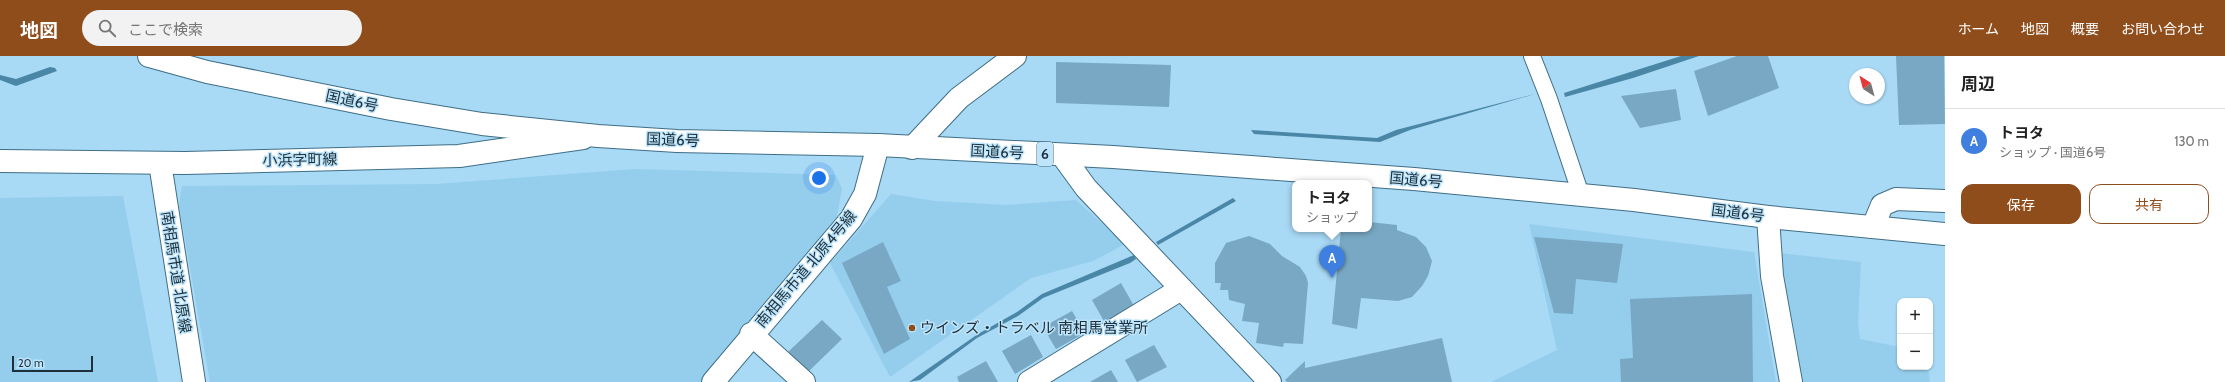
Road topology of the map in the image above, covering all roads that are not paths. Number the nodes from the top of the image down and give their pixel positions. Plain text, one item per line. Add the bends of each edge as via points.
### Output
1 (149, 56) edge
2 (1015, 56) edge
3 (1532, 56) edge
4 (598, 136) junction
5 (878, 145) junction
6 (912, 148) junction
7 (1062, 155) junction
8 (0, 161) edge
9 (160, 162) junction
10 (1581, 195) junction
11 (1945, 201) edge
12 (1768, 217) junction
13 (1873, 227) junction
14 (1945, 234) edge
15 (1181, 289) junction
16 (751, 334) junction
17 (194, 382) edge
18 (713, 382) edge
19 (804, 382) edge
20 (1029, 382) edge
21 (1270, 382) edge
22 (1791, 382) edge

1 - 4 main road, 国道6号 / 6 via 207,72 392,109 482,124
2 - 6 main road via 960,98
3 - 10 lane
4 - 5 main road, 国道6号 / 6 via 677,141
4 - 9 main road, 小浜字町線 via 459,156
5 - 6 main road, 国道6号 / 6
5 - 16 main road, 南相馬市道 北原4号線 via 865,194 850,219
6 - 7 main road, 国道6号 / 6
7 - 10 main road, 国道6号 / 6 via 1414,179
7 - 15 main road via 1086,188
8 - 9 main road, 小浜字町線
9 - 17 main road, 南相馬市道 北原線
10 - 12 main road, 国道6号 / 6
11 - 13 main road via 1896,199 1882,206
12 - 13 main road, 国道6号 / 6
12 - 22 main road via 1772,276
13 - 14 main road, 国道6号 / 6
15 - 20 main road
15 - 21 main road
16 - 18 main road, 南相馬市道 北原4号線
16 - 19 main road

